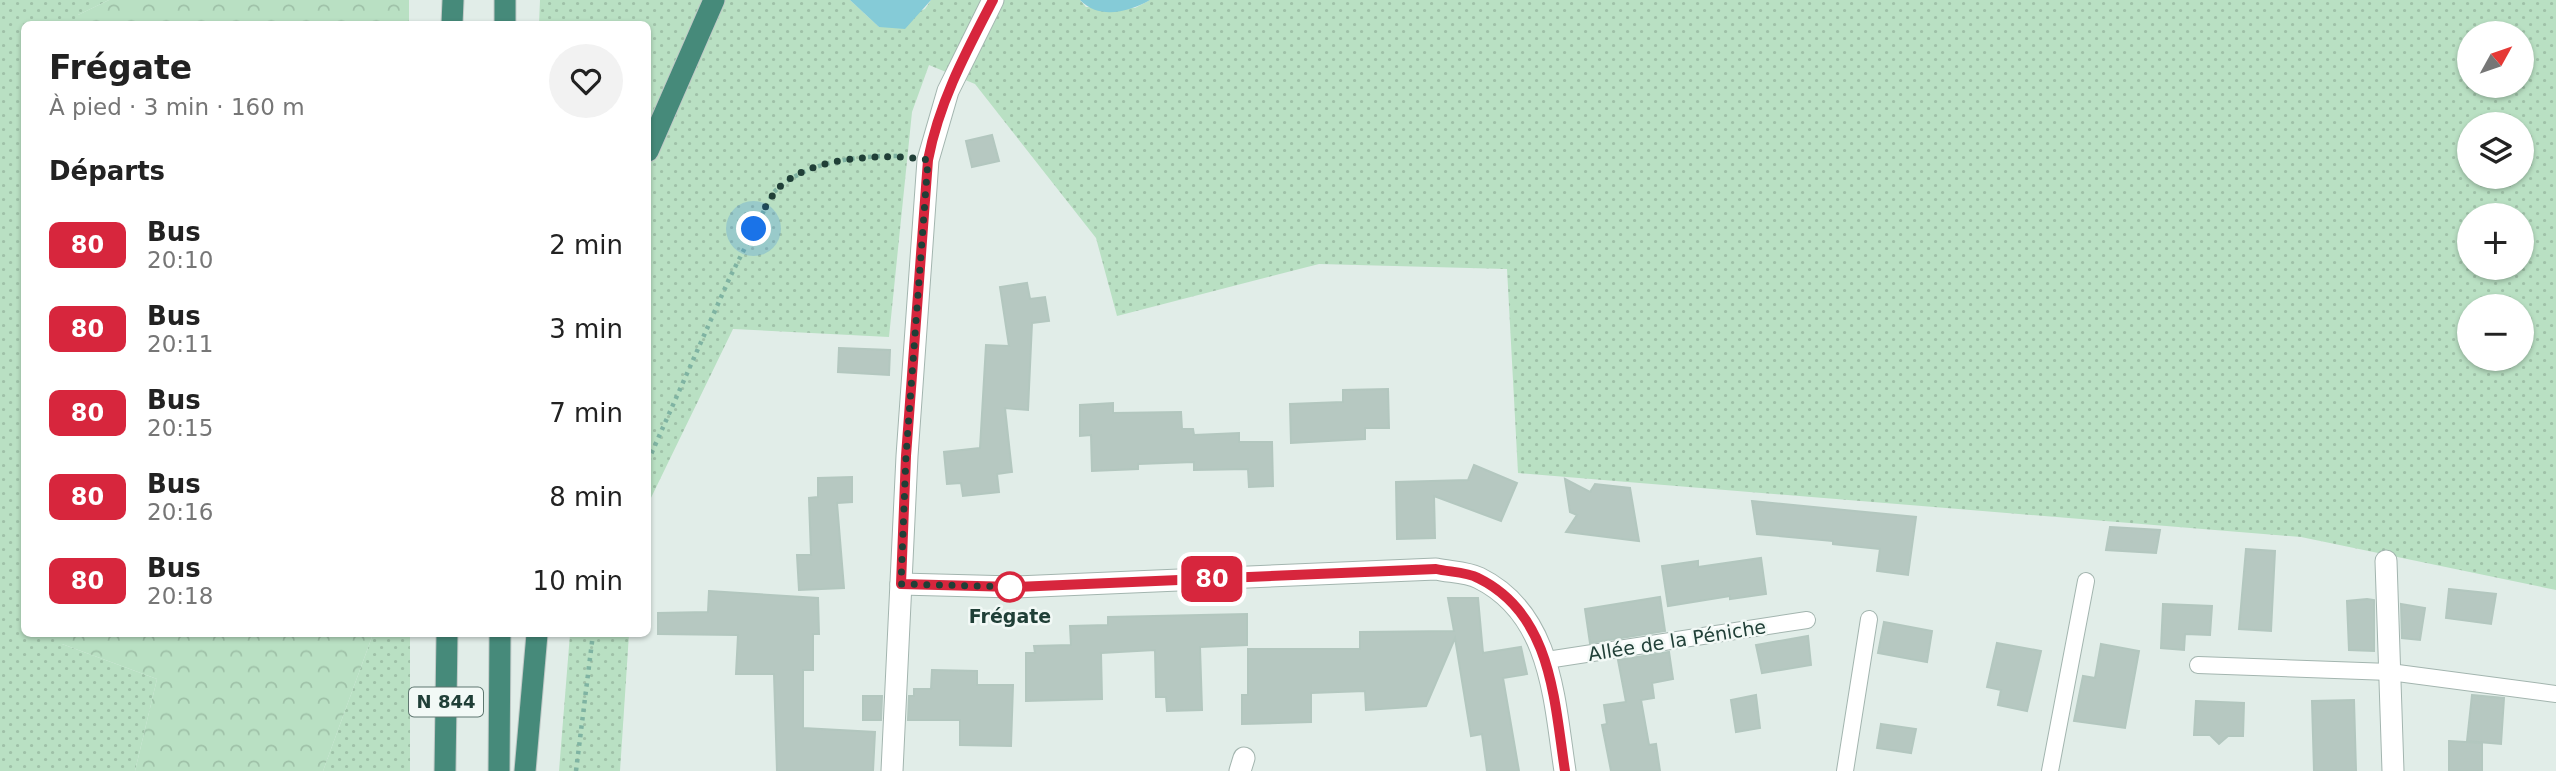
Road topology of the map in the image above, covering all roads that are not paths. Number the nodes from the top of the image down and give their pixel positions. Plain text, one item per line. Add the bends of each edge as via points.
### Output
1 (453, 0) edge
2 (505, 0) edge
3 (714, 0) edge
4 (993, 0) edge
5 (452, 21) edge
6 (505, 21) edge
7 (651, 143) edge
8 (2386, 561) dead end
9 (2086, 581) dead end
10 (901, 584) junction
11 (1869, 619) dead end
12 (1807, 620) dead end
13 (447, 637) edge
14 (500, 637) edge
15 (537, 637) edge
16 (1547, 660) junction
17 (2198, 665) dead end
18 (2390, 672) junction
19 (2556, 694) edge
20 (446, 771) edge
21 (499, 771) edge
22 (525, 771) edge
23 (892, 771) edge
24 (1565, 771) edge
25 (1845, 771) edge
26 (2050, 771) edge
27 (2393, 771) edge

1 - 5 highway
2 - 6 highway
3 - 7 highway
4 - 10 street via 948,91 928,160
8 - 18 street
9 - 26 lane
10 - 16 street via 1014,587 1436,569 1478,577 1522,611
10 - 23 street
11 - 25 lane
12 - 16 lane, Allée de la Péniche
13 - 20 highway, N 844
14 - 21 highway, N 844
15 - 22 highway
16 - 24 street
17 - 18 lane
18 - 19 lane
18 - 27 street

